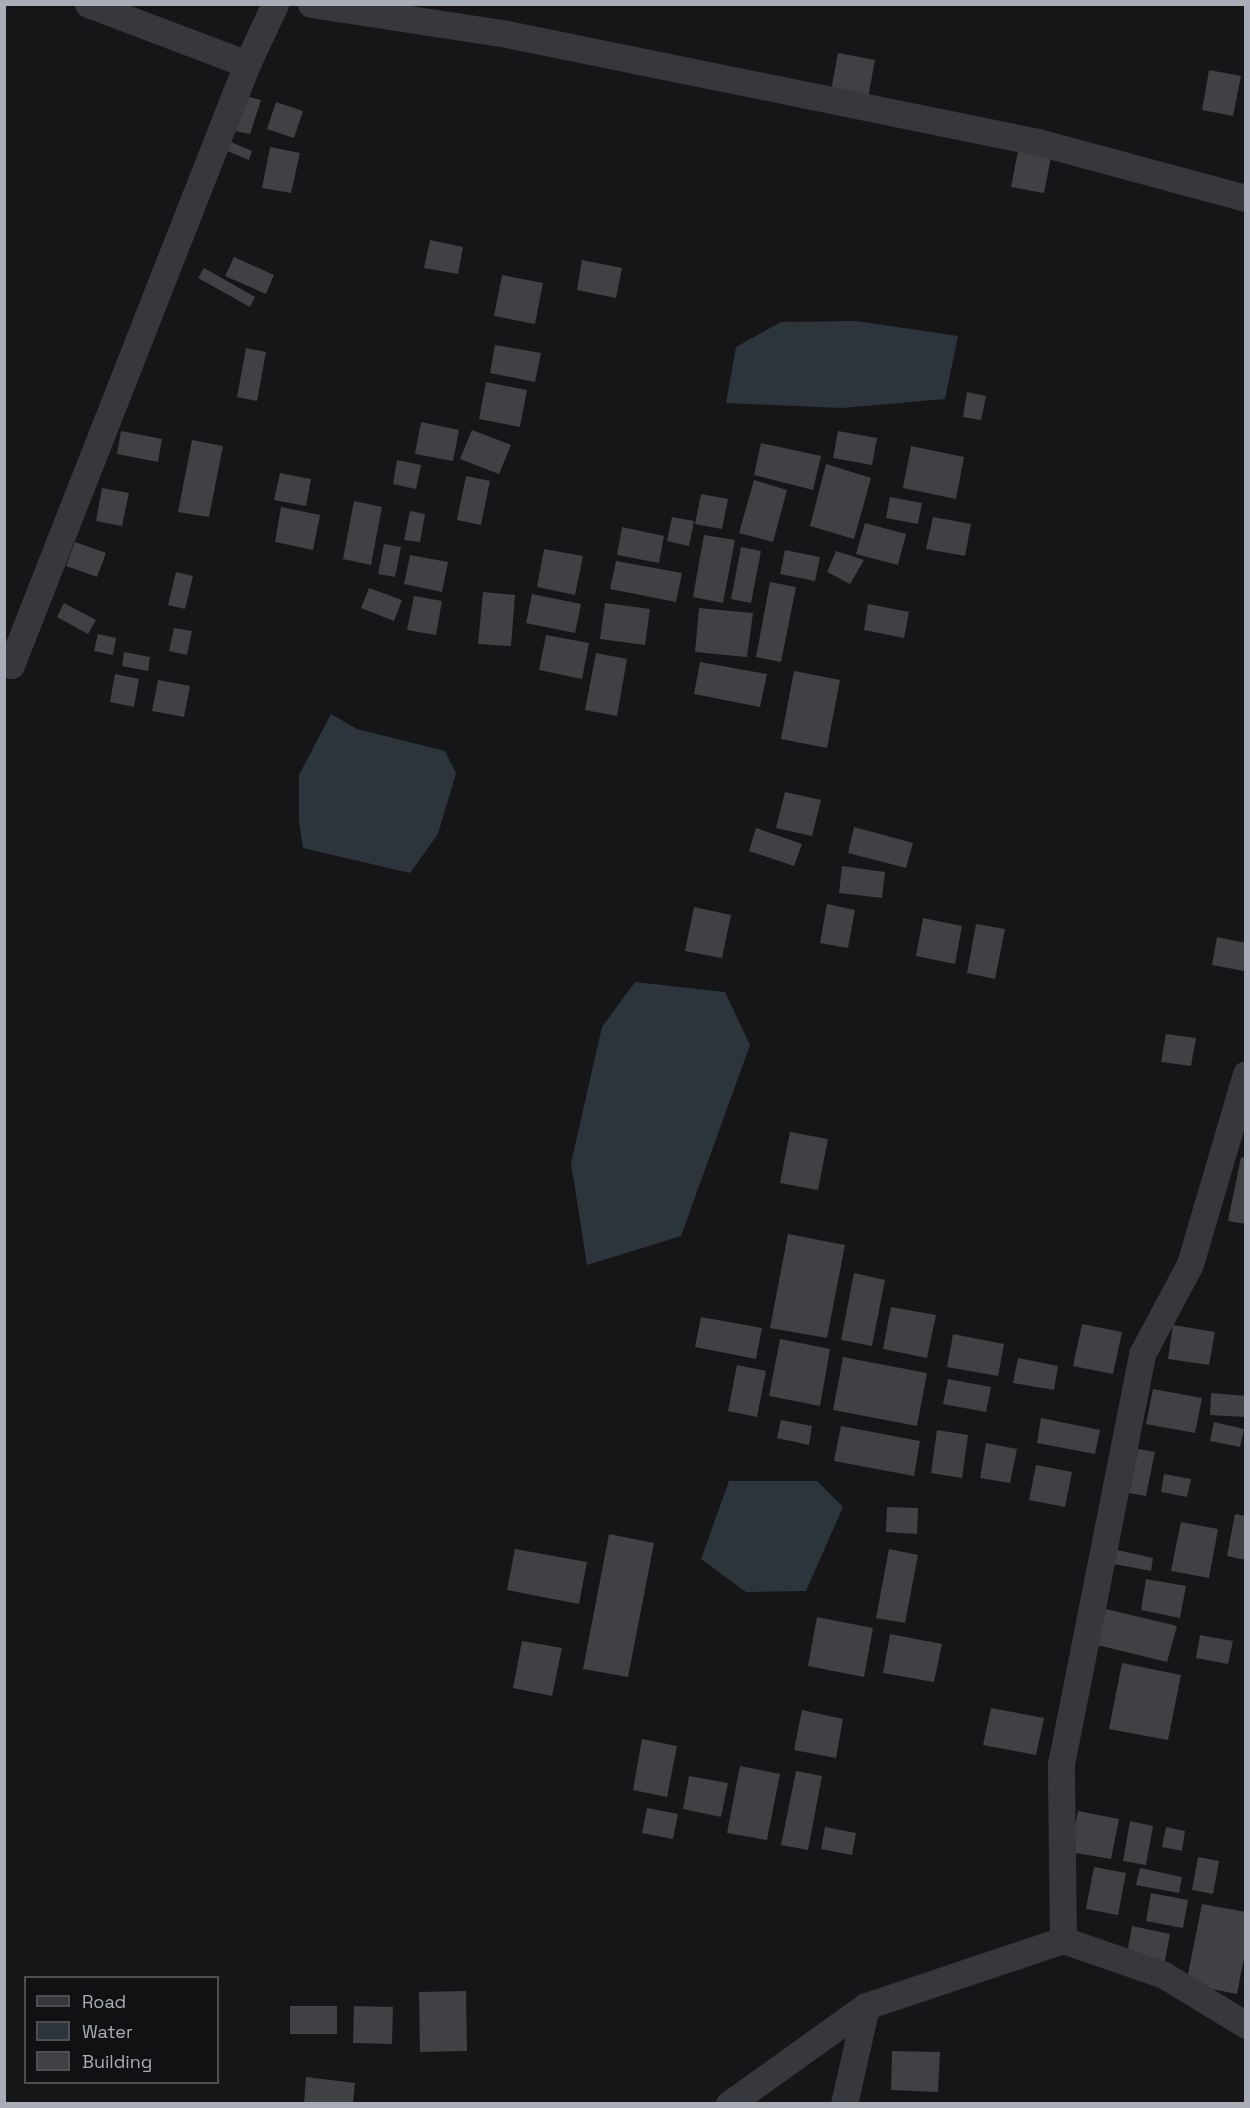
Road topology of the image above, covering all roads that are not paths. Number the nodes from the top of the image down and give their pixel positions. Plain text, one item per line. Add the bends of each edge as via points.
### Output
1 (88, 4) edge
2 (275, 4) edge
3 (311, 4) edge
4 (247, 64) junction
5 (1245, 198) edge
6 (4, 664) edge
7 (1245, 1074) edge
8 (1063, 1940) junction
9 (866, 2006) junction
10 (1245, 2025) edge
11 (729, 2103) edge
12 (844, 2103) edge

1 - 4 street
2 - 4 street
3 - 5 street via 507,34 1015,137
4 - 6 street via 11,665
7 - 8 street via 1190,1264 1142,1354 1061,1764
8 - 9 street
8 - 10 street via 1164,1975
9 - 11 street
9 - 12 street

